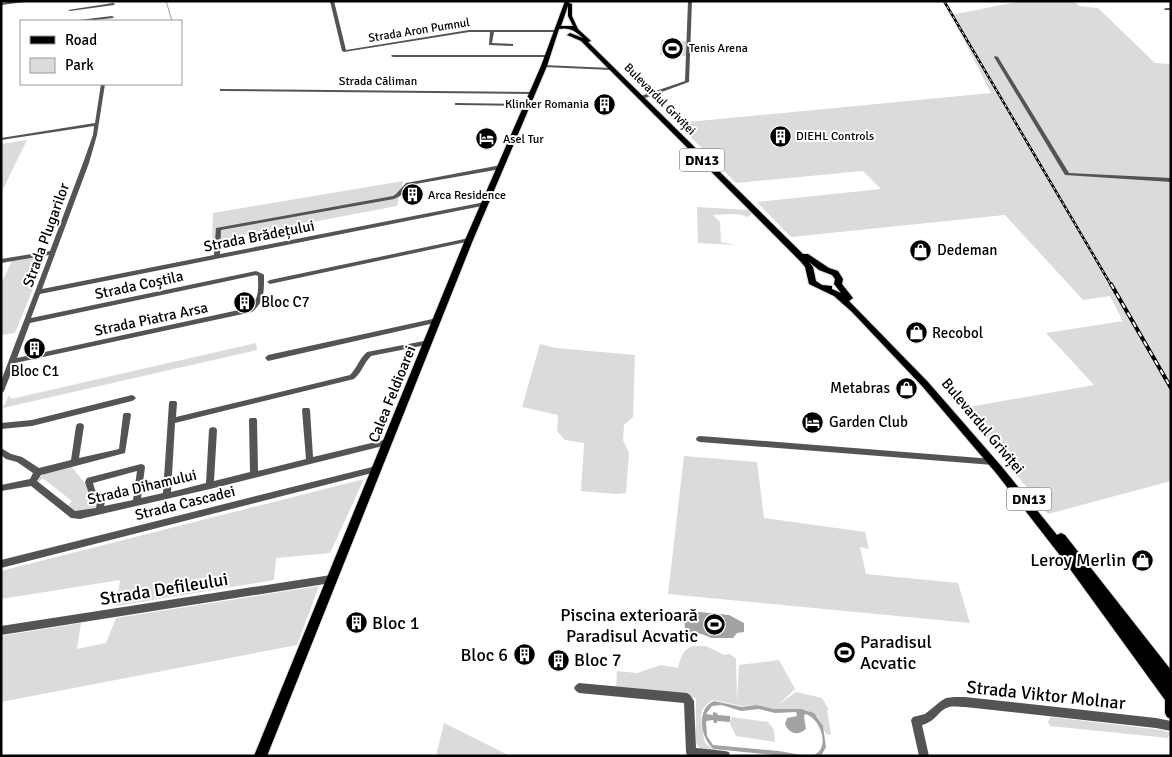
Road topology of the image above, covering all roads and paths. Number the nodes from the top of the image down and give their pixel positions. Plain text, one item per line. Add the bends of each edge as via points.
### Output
1 (31, 1) edge
2 (332, 1) edge
3 (567, 1) edge
4 (571, 1) edge
5 (690, 1) edge
6 (1, 4) edge
7 (113, 4) edge
8 (70, 10) dead end
9 (112, 18) edge
10 (90, 20) edge
11 (576, 29) junction
12 (492, 31) junction
13 (558, 31) junction
14 (567, 37) junction
15 (426, 38) junction
16 (559, 42) dead end
17 (587, 42) junction
18 (512, 45) dead end
19 (552, 45) junction
20 (423, 47) dead end
21 (393, 56) dead end
22 (548, 56) junction
23 (996, 56) dead end
24 (544, 66) junction
25 (611, 69) junction
26 (103, 85) edge
27 (222, 90) dead end
28 (533, 93) junction
29 (643, 97) junction
30 (457, 104) dead end
31 (528, 105) junction
32 (97, 124) junction
33 (1, 139) edge
34 (501, 167) junction
35 (1171, 180) edge
36 (485, 204) junction
37 (469, 240) junction
38 (52, 254) junction
39 (217, 257) junction
40 (1, 262) edge
41 (826, 269) junction
42 (256, 273) joint
43 (810, 273) junction
44 (270, 282) dead end
45 (838, 284) junction
46 (824, 288) junction
47 (38, 292) junction
48 (438, 320) junction
49 (27, 321) junction
50 (429, 342) junction
51 (268, 358) dead end
52 (13, 361) junction
53 (1, 391) edge
54 (132, 398) dead end
55 (173, 403) dead end
56 (306, 410) dead end
57 (127, 415) dead end
58 (253, 420) dead end
59 (172, 421) junction
60 (1, 426) edge
61 (80, 426) dead end
62 (213, 430) dead end
63 (700, 439) dead end
64 (388, 442) junction
65 (1, 451) edge
66 (310, 461) junction
67 (75, 462) junction
68 (992, 462) junction
69 (376, 469) junction
70 (38, 472) junction
71 (254, 475) junction
72 (32, 482) junction
73 (210, 486) junction
74 (1, 488) edge
75 (167, 496) junction
76 (137, 503) junction
77 (99, 511) junction
78 (1, 564) edge
79 (331, 579) junction
80 (1, 631) edge
81 (1171, 680) edge
82 (579, 688) dead end
83 (1171, 699) edge
84 (1171, 713) edge
85 (1156, 723) junction
86 (1171, 726) edge
87 (260, 756) edge
88 (725, 756) edge
89 (924, 756) edge

1 - 6 street
2 - 15 street, Strada Aron Pumnul via 344,51
3 - 13 main road, Calea Feldioarei
4 - 11 main road via 570,16
5 - 29 street, Bulevardul Griviței via 687,82
7 - 8 street
9 - 10 street
11 - 13 main road via 568,26
11 - 14 main road via 576,33
11 - 17 main road, Bulevardul Griviței / DN13
12 - 13 street, Strada Aron Pumnul
12 - 15 street, Strada Aron Pumnul
12 - 18 street via 490,44
13 - 14 main road, DN13
13 - 19 main road, Calea Feldioarei
14 - 17 main road, Bulevardul Griviței / DN13
15 - 20 street
16 - 19 main road
17 - 25 main road, Bulevardul Griviței / DN13
17 - 29 main road, Bulevardul Griviței
19 - 22 main road, Calea Feldioarei
21 - 22 street
22 - 24 main road, Calea Feldioarei
23 - 35 street via 1068,174
24 - 25 street
24 - 28 main road, Calea Feldioarei
25 - 43 main road, Bulevardul Griviței / DN13 via 806,263
26 - 32 street, Strada Plugarilor
27 - 28 street, Strada Căliman
28 - 31 main road, Calea Feldioarei
29 - 41 main road, Bulevardul Griviței via 795,246
30 - 31 street
31 - 34 main road, Calea Feldioarei
32 - 33 street
32 - 38 street, Strada Plugarilor
34 - 36 main road, Calea Feldioarei
34 - 39 street via 408,184 394,197 218,229
36 - 37 main road, Calea Feldioarei
36 - 39 street, Strada Brădețului
37 - 44 street
37 - 48 main road, Calea Feldioarei
38 - 40 street
38 - 47 street, Strada Plugarilor
39 - 47 street, Strada Brădețului
41 - 43 main road
41 - 45 main road, DN13 via 838,276
42 - 49 street, Strada Coștila
42 - 52 street, Strada Piatra Arsa via 260,275 260,300 250,310
43 - 46 main road, Bulevardul Griviței via 812,282
45 - 46 main road
45 - 81 main road, Bulevardul Griviței / DN13 via 989,449
46 - 68 main road, Bulevardul Griviței via 841,297 898,354
47 - 49 street, Strada Plugarilor
48 - 50 main road, Calea Feldioarei
48 - 51 street
49 - 52 street, Strada Plugarilor
50 - 59 street via 369,354 352,377
50 - 64 main road, Calea Feldioarei
52 - 53 street, Strada Plugarilor
54 - 60 street via 32,423
55 - 59 street
56 - 66 street
57 - 67 street via 122,451
58 - 71 street
59 - 75 street
61 - 67 street
62 - 73 street, Strada Dihamului
63 - 68 street
64 - 66 street, Strada Dihamului
64 - 69 main road, Calea Feldioarei
65 - 70 street
66 - 71 street, Strada Dihamului
67 - 70 street
68 - 83 main road, Bulevardul Griviței via 1066,554
69 - 78 street, Strada Cascadei
69 - 79 main road, Calea Feldioarei
70 - 72 street
71 - 73 street, Strada Dihamului
72 - 74 street
72 - 77 street, Strada Dihamului via 74,515
73 - 75 street, Strada Dihamului
75 - 76 street, Strada Dihamului
76 - 77 street, Strada Dihamului
76 - 77 street via 141,467 90,480 92,492 101,502
79 - 80 street, Strada Defileului
79 - 87 main road, Calea Feldioarei
82 - 88 street via 687,698 691,752
83 - 84 main road
84 - 85 street
85 - 86 street, Strada Viktor Molnar
85 - 89 street, Strada Viktor Molnar via 954,702 944,704 929,718 916,720

